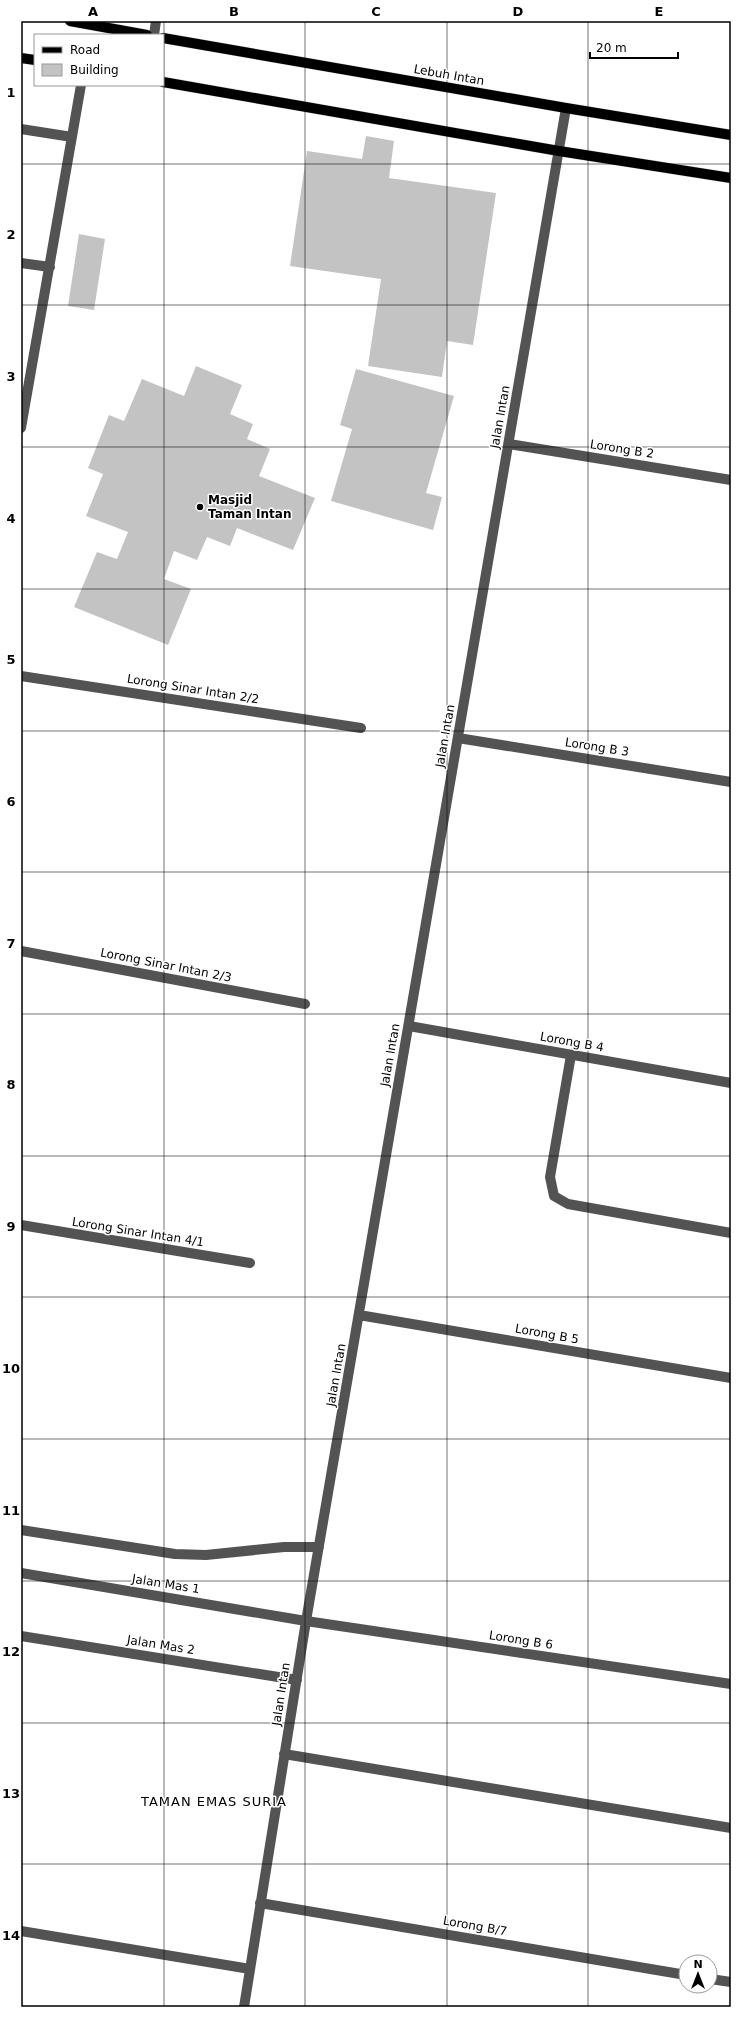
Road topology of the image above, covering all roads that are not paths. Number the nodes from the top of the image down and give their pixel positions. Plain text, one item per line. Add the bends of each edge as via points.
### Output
1 (70, 21) edge
2 (156, 21) edge
3 (142, 34) edge
4 (154, 34) edge
5 (164, 38) edge
6 (21, 58) edge
7 (34, 60) edge
8 (164, 82) edge
9 (81, 86) edge
10 (566, 108) junction
11 (21, 129) edge
12 (731, 135) edge
13 (72, 137) junction
14 (559, 151) junction
15 (731, 178) edge
16 (21, 263) edge
17 (50, 267) junction
18 (24, 398) edge
19 (21, 428) edge
20 (509, 444) junction
21 (731, 480) edge
22 (21, 676) edge
23 (361, 728) dead end
24 (458, 738) junction
25 (731, 782) edge
26 (21, 951) edge
27 (305, 1004) dead end
28 (409, 1026) junction
29 (572, 1055) junction
30 (731, 1083) edge
31 (21, 1225) edge
32 (731, 1233) edge
33 (250, 1263) dead end
34 (359, 1315) junction
35 (731, 1378) edge
36 (21, 1530) edge
37 (319, 1548) junction
38 (21, 1573) edge
39 (306, 1621) junction
40 (21, 1636) edge
41 (297, 1680) junction
42 (731, 1684) edge
43 (284, 1754) junction
44 (731, 1828) edge
45 (260, 1903) junction
46 (21, 1931) edge
47 (250, 1969) junction
48 (678, 1974) edge
49 (718, 1980) edge
50 (731, 1982) edge
51 (244, 2007) edge

1 - 3 main road
2 - 4 street
5 - 10 main road, Lebuh Intan
6 - 7 main road
8 - 14 main road
9 - 13 street
10 - 12 main road, Lebuh Intan
10 - 14 street, Jalan Intan
11 - 13 street
13 - 17 street
14 - 15 main road
14 - 20 street, Jalan Intan
16 - 17 street
17 - 18 street
18 - 19 street
20 - 21 street, Lorong B 2
20 - 24 street, Jalan Intan
22 - 23 street, Lorong Sinar Intan 2/2
24 - 25 street, Lorong B 3
24 - 28 street, Jalan Intan
26 - 27 street, Lorong Sinar Intan 2/3
28 - 29 street, Lorong B 4
28 - 34 street, Jalan Intan
29 - 30 street, Lorong B 4
29 - 32 street via 550,1178 554,1196 568,1204
31 - 33 street, Lorong Sinar Intan 4/1
34 - 35 street, Lorong B 5
34 - 37 street, Jalan Intan
36 - 37 street via 175,1554 206,1555 290,1547
37 - 39 street, Jalan Intan
38 - 39 street, Jalan Mas 1
39 - 41 street, Jalan Intan
39 - 42 street, Lorong B 6
40 - 41 street, Jalan Mas 2
41 - 43 street, Jalan Intan
43 - 44 street
43 - 45 street, Jalan Intan
45 - 47 street, Jalan Intan
45 - 48 street, Lorong B/7
46 - 47 street
47 - 51 street, Jalan Intan
49 - 50 street

